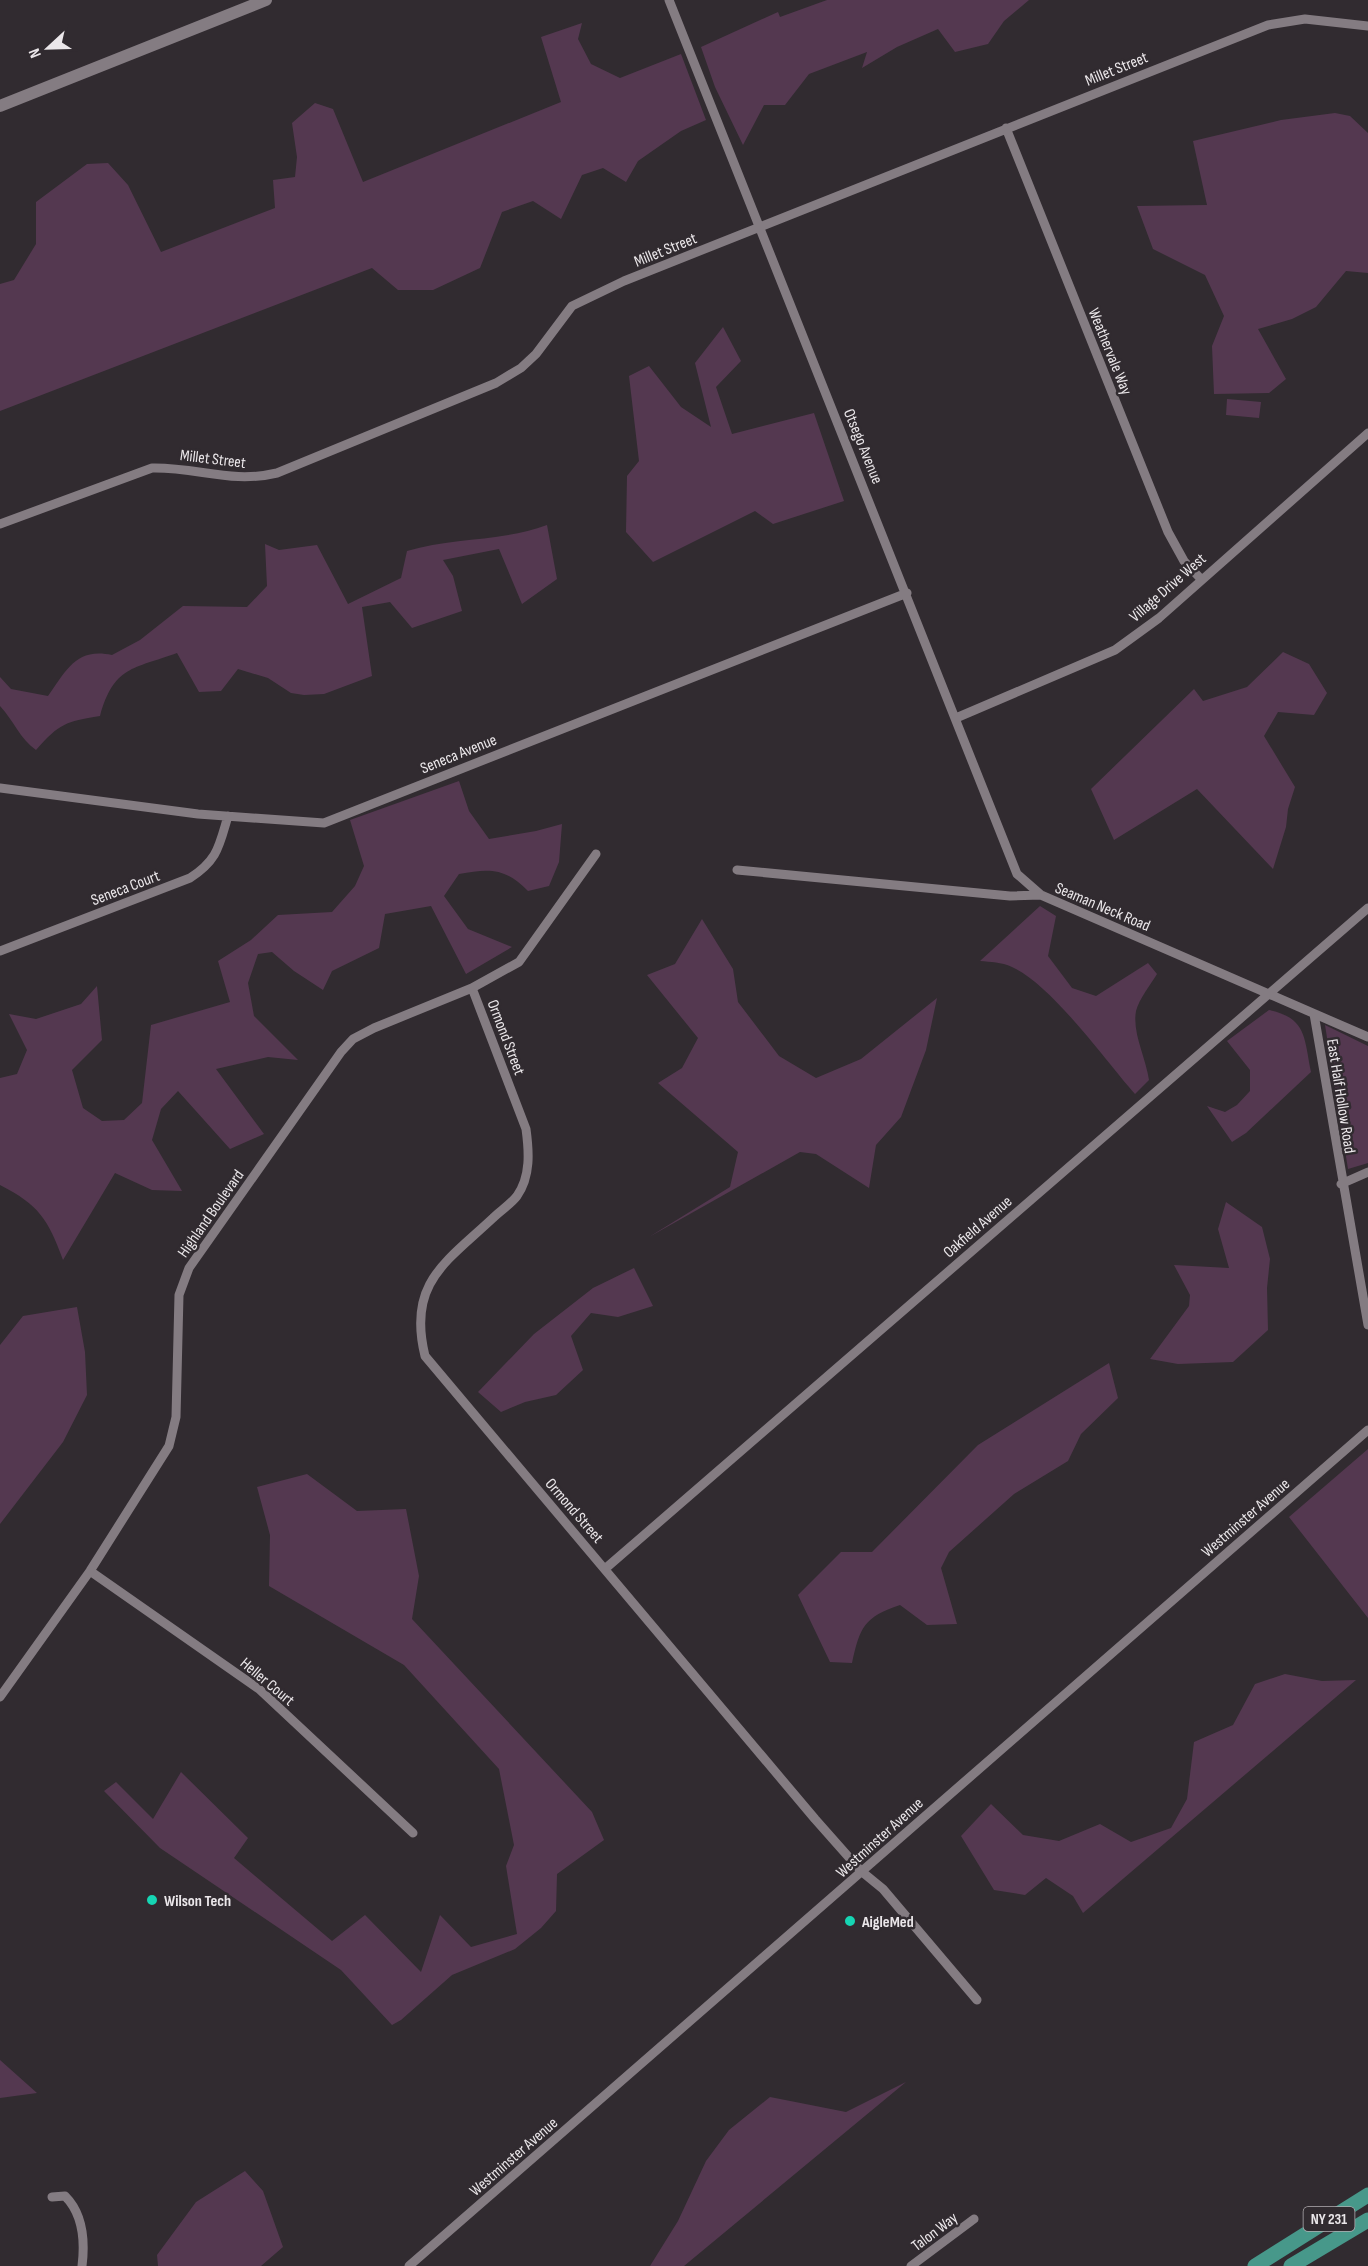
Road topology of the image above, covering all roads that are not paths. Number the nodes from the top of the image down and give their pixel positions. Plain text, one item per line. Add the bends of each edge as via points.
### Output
1 (266, 0) edge
2 (669, 0) edge
3 (1368, 26) edge
4 (0, 105) edge
5 (1006, 128) junction
6 (760, 227) junction
7 (1368, 433) edge
8 (0, 524) edge
9 (1200, 578) junction
10 (907, 593) junction
11 (956, 718) junction
12 (0, 788) edge
13 (228, 816) junction
14 (596, 854) dead end
15 (737, 870) dead end
16 (1041, 895) junction
17 (1368, 908) edge
18 (0, 951) edge
19 (472, 988) junction
20 (1269, 993) junction
21 (1314, 1014) junction
22 (1368, 1037) edge
23 (1368, 1172) edge
24 (1341, 1184) junction
25 (1368, 1325) edge
26 (1368, 1430) edge
27 (606, 1568) junction
28 (90, 1571) junction
29 (0, 1697) edge
30 (413, 1833) dead end
31 (861, 1871) junction
32 (976, 2000) dead end
33 (1368, 2195) edge
34 (52, 2197) dead end
35 (974, 2219) dead end
36 (1368, 2220) edge
37 (82, 2266) edge
38 (409, 2266) edge
39 (911, 2266) edge
40 (1255, 2266) edge
41 (1292, 2266) edge

1 - 4 street
2 - 6 street, Otsego Avenue
3 - 5 street, Millet Street via 1305,19 1268,25
5 - 6 street, Millet Street
5 - 9 street, Weathervale Way via 1164,524 1184,561
6 - 8 street, Millet Street via 572,306 536,354 496,383 277,472 241,478 177,467 152,468
6 - 10 street, Otsego Avenue
7 - 9 street, Village Drive West
9 - 11 street, Village Drive West via 1159,618 1115,650
10 - 11 street, Otsego Avenue
10 - 13 street, Seneca Avenue via 324,823
11 - 16 street, Otsego Avenue via 1017,874
12 - 13 street, Seneca Avenue
13 - 18 street, Seneca Court via 208,866 190,878
14 - 19 street, Highland Boulevard via 519,963
15 - 16 street, Seaman Neck Road via 1010,896
16 - 20 street, Seaman Neck Road
17 - 20 street, Oakfield Avenue
19 - 27 street, Ormond Street via 526,1129 530,1152 517,1196 437,1270 425,1290 420,1337 425,1356 438,1373
19 - 28 street, Highland Boulevard via 353,1039 189,1268 179,1295 176,1417 169,1446
20 - 21 street, Seaman Neck Road
20 - 27 street, Oakfield Avenue
21 - 22 street, Seaman Neck Road
21 - 24 street, East Half Hollow Road
23 - 24 street
24 - 25 street, East Half Hollow Road
26 - 31 street, Westminster Avenue
27 - 31 street, Ormond Street
28 - 29 street, Highland Boulevard
28 - 30 street, Heller Court via 259,1689
31 - 32 street, Ormond Street via 883,1889
31 - 38 street, Westminster Avenue
33 - 40 main road, NY 231
34 - 37 street via 65,2196 74,2204 83,2231
35 - 39 street, Talon Way
36 - 41 main road, NY 231

